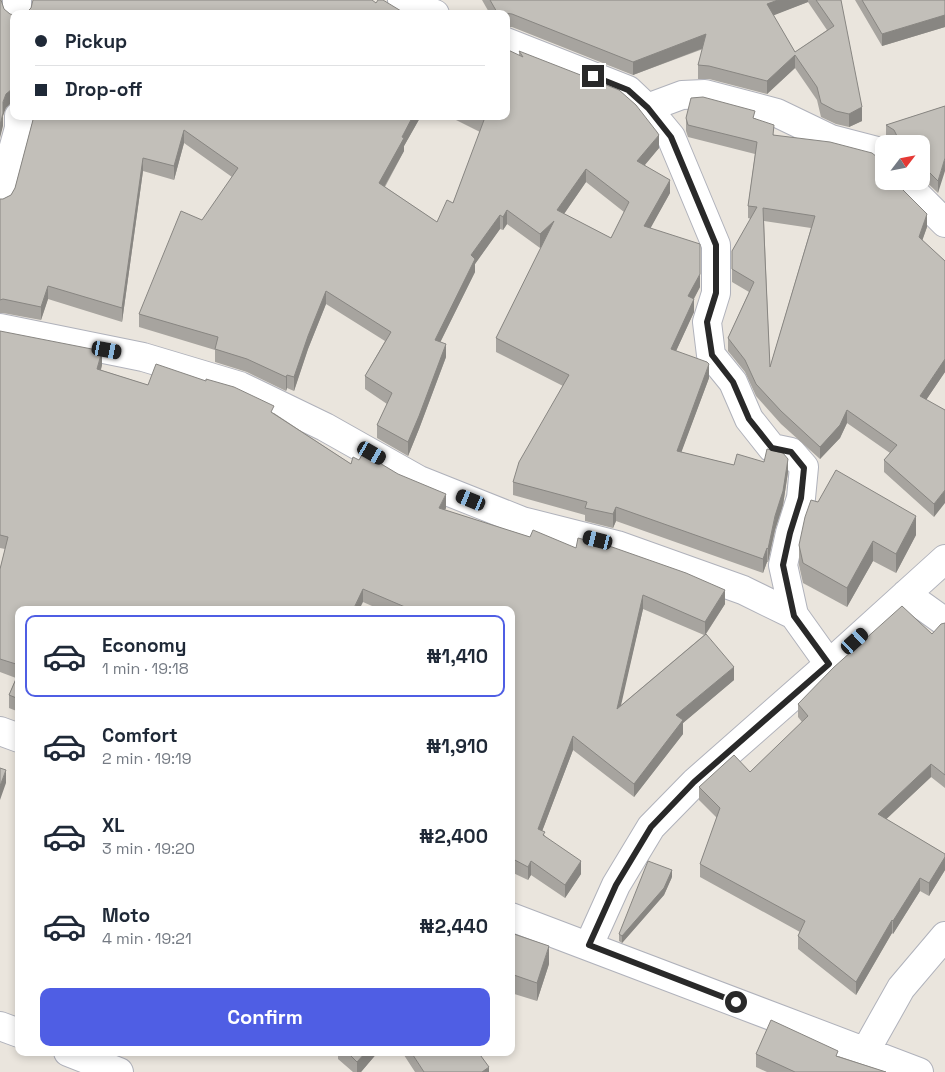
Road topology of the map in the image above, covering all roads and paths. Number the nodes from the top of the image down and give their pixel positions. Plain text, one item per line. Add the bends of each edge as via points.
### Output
1 (402, 0) edge
2 (426, 10) edge
3 (510, 44) edge
4 (648, 108) junction
5 (19, 120) edge
6 (875, 150) edge
7 (911, 190) edge
8 (0, 197) edge
9 (945, 223) edge
10 (0, 328) edge
11 (945, 559) edge
12 (906, 594) junction
13 (794, 616) junction
14 (945, 622) edge
15 (829, 664) junction
16 (0, 731) edge
17 (15, 737) edge
18 (515, 918) edge
19 (945, 936) edge
20 (589, 945) junction
21 (0, 1026) edge
22 (15, 1032) edge
23 (865, 1052) junction
24 (78, 1056) edge
25 (119, 1072) edge
26 (919, 1072) edge

1 - 2 street
3 - 4 street via 628,90
4 - 6 street via 682,96 705,94 777,113 831,139
4 - 13 street via 671,137 716,245 716,293 707,322 712,355 733,382 749,419 772,448 791,452 804,468 801,498 783,565
5 - 8 street
7 - 9 street
10 - 13 street via 143,357 240,386 325,427 419,480 522,521 617,545 743,590
11 - 12 street
12 - 14 street
12 - 15 street
13 - 15 street
15 - 20 street via 694,782 651,827 616,885
16 - 17 street
18 - 20 street
19 - 23 street via 902,988
20 - 23 street
21 - 22 street
23 - 26 street
24 - 25 street

